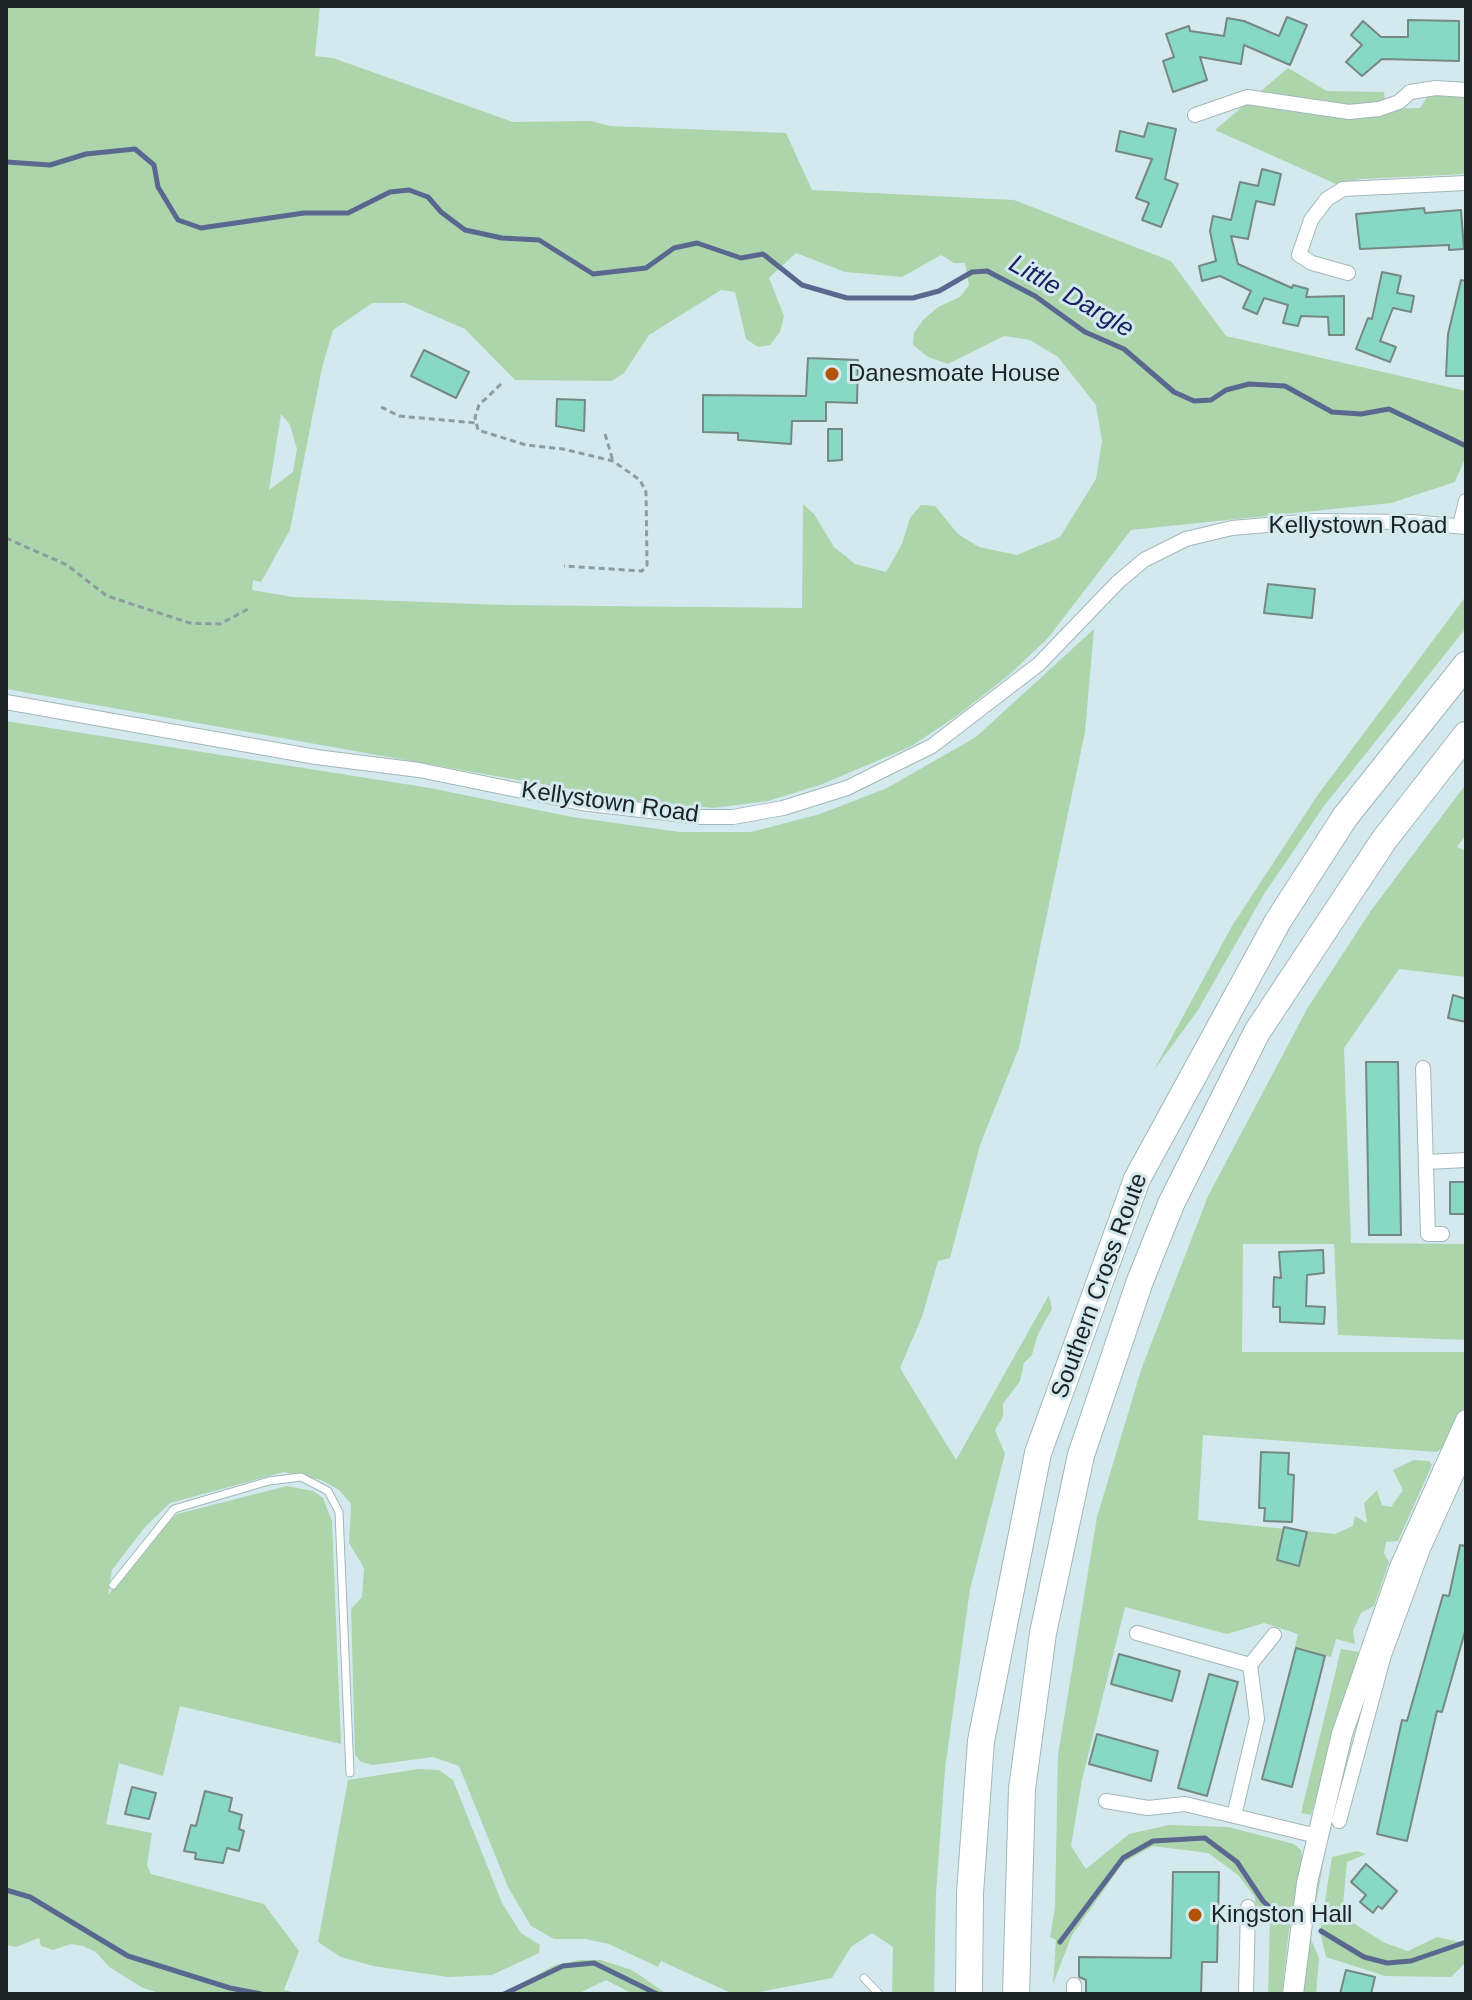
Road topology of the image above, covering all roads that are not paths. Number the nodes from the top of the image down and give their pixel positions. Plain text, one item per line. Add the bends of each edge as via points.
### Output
1 (1466, 90) edge
2 (1195, 115) dead end
3 (1466, 183) edge
4 (1348, 273) dead end
5 (1466, 501) edge
6 (1463, 526) edge
7 (1466, 665) edge
8 (6, 702) edge
9 (1466, 735) edge
10 (1423, 1068) dead end
11 (1466, 1160) edge
12 (1426, 1162) junction
13 (1442, 1234) dead end
14 (1466, 1420) edge
15 (1466, 1454) edge
16 (1444, 1482) junction
17 (113, 1585) dead end
18 (1137, 1633) dead end
19 (1274, 1635) dead end
20 (1250, 1665) junction
21 (1350, 1737) junction
22 (350, 1773) dead end
23 (1106, 1801) dead end
24 (1234, 1816) junction
25 (1339, 1821) dead end
26 (1317, 1836) junction
27 (972, 1868) junction
28 (1248, 1907) dead end
29 (864, 1978) dead end
30 (879, 1994) edge
31 (954, 1994) edge
32 (969, 1994) edge
33 (1016, 1994) edge
34 (1246, 1994) edge
35 (1293, 1994) edge

1 - 2 street via 1410,92 1379,109 1349,112 1247,97
3 - 4 street via 1343,189 1327,199 1311,220 1299,255
5 - 6 street
6 - 8 street, Kellystown Road via 1314,521 1232,528 1186,539 1144,560 1039,664 932,746 847,788 733,817 581,803 419,770
7 - 27 highway, Southern Cross Route via 1345,817 1287,908 1137,1179 1038,1453 981,1741
9 - 33 highway, Southern Cross Route via 1384,840 1257,1032 1171,1204 1140,1281 1081,1455 1043,1633 1022,1789
10 - 12 street
11 - 12 street
12 - 13 street via 1428,1234
14 - 16 street
15 - 16 street
16 - 21 street via 1376,1653
17 - 22 lane via 174,1509 301,1477 328,1491 339,1512
18 - 20 street
19 - 20 street
20 - 24 street via 1257,1719
21 - 25 street
21 - 26 street
23 - 24 street via 1148,1808 1185,1804
24 - 26 street
26 - 35 street
27 - 31 highway via 955,1901
27 - 32 highway, Southern Cross Route
28 - 34 street
29 - 30 lane

